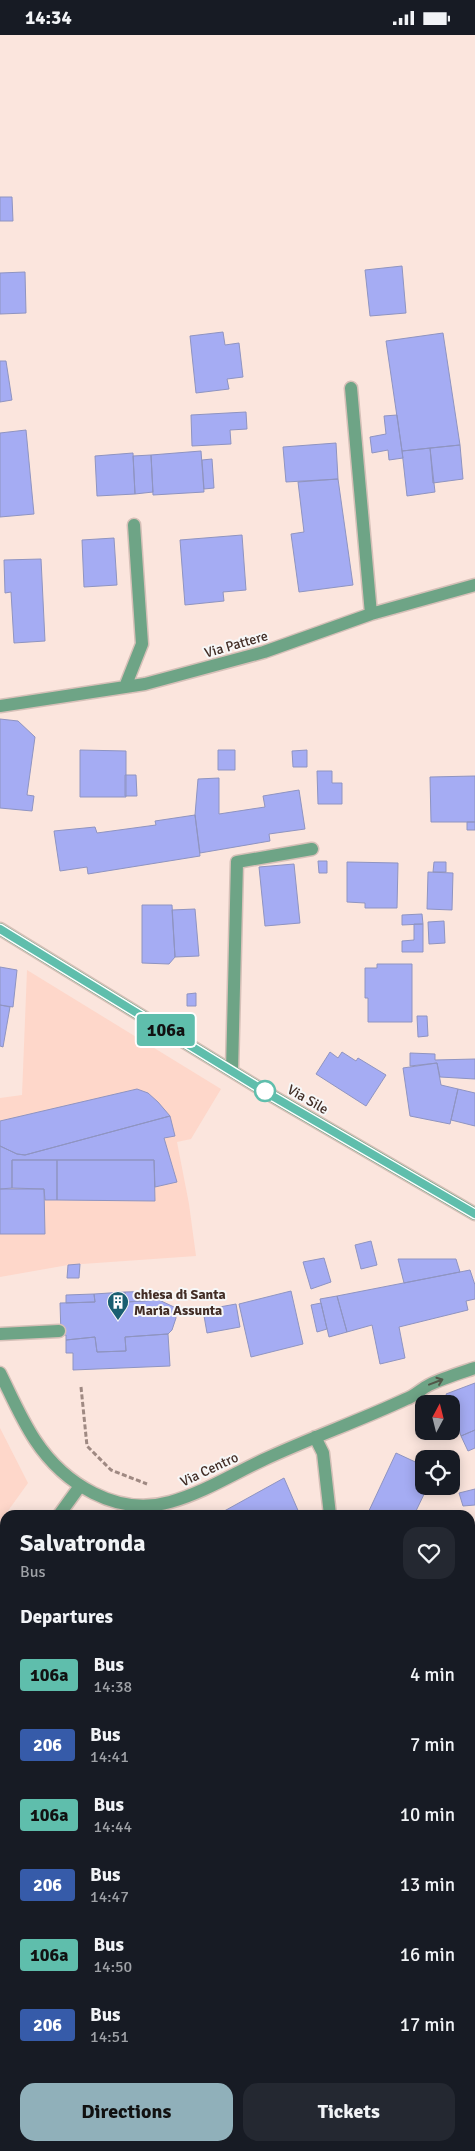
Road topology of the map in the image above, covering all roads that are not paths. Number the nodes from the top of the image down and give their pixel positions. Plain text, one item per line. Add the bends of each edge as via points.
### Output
1 (351, 388) dead end
2 (134, 525) dead end
3 (475, 585) edge
4 (371, 614) junction
5 (125, 687) junction
6 (0, 705) edge
7 (312, 849) dead end
8 (0, 929) edge
9 (232, 1071) junction
10 (475, 1214) edge
11 (59, 1331) dead end
12 (0, 1334) edge
13 (475, 1368) edge
14 (0, 1373) edge
15 (316, 1437) junction
16 (80, 1486) junction
17 (63, 1510) edge
18 (329, 1510) edge

1 - 4 street
2 - 5 street via 142,644
3 - 4 street, Via Pattere
4 - 5 street, Via Pattere via 264,652 145,685
5 - 6 street, Via Pattere
7 - 9 street via 237,862
8 - 9 street, Via Sile
9 - 10 street, Via Sile
11 - 12 street
15 -> 13 street, Via Centro via 400,1402 432,1383
14 - 16 street, Via Centro via 35,1441 53,1463
15 - 16 street, Via Centro via 186,1497 160,1505 122,1503
15 - 18 street via 323,1453
16 - 17 street

